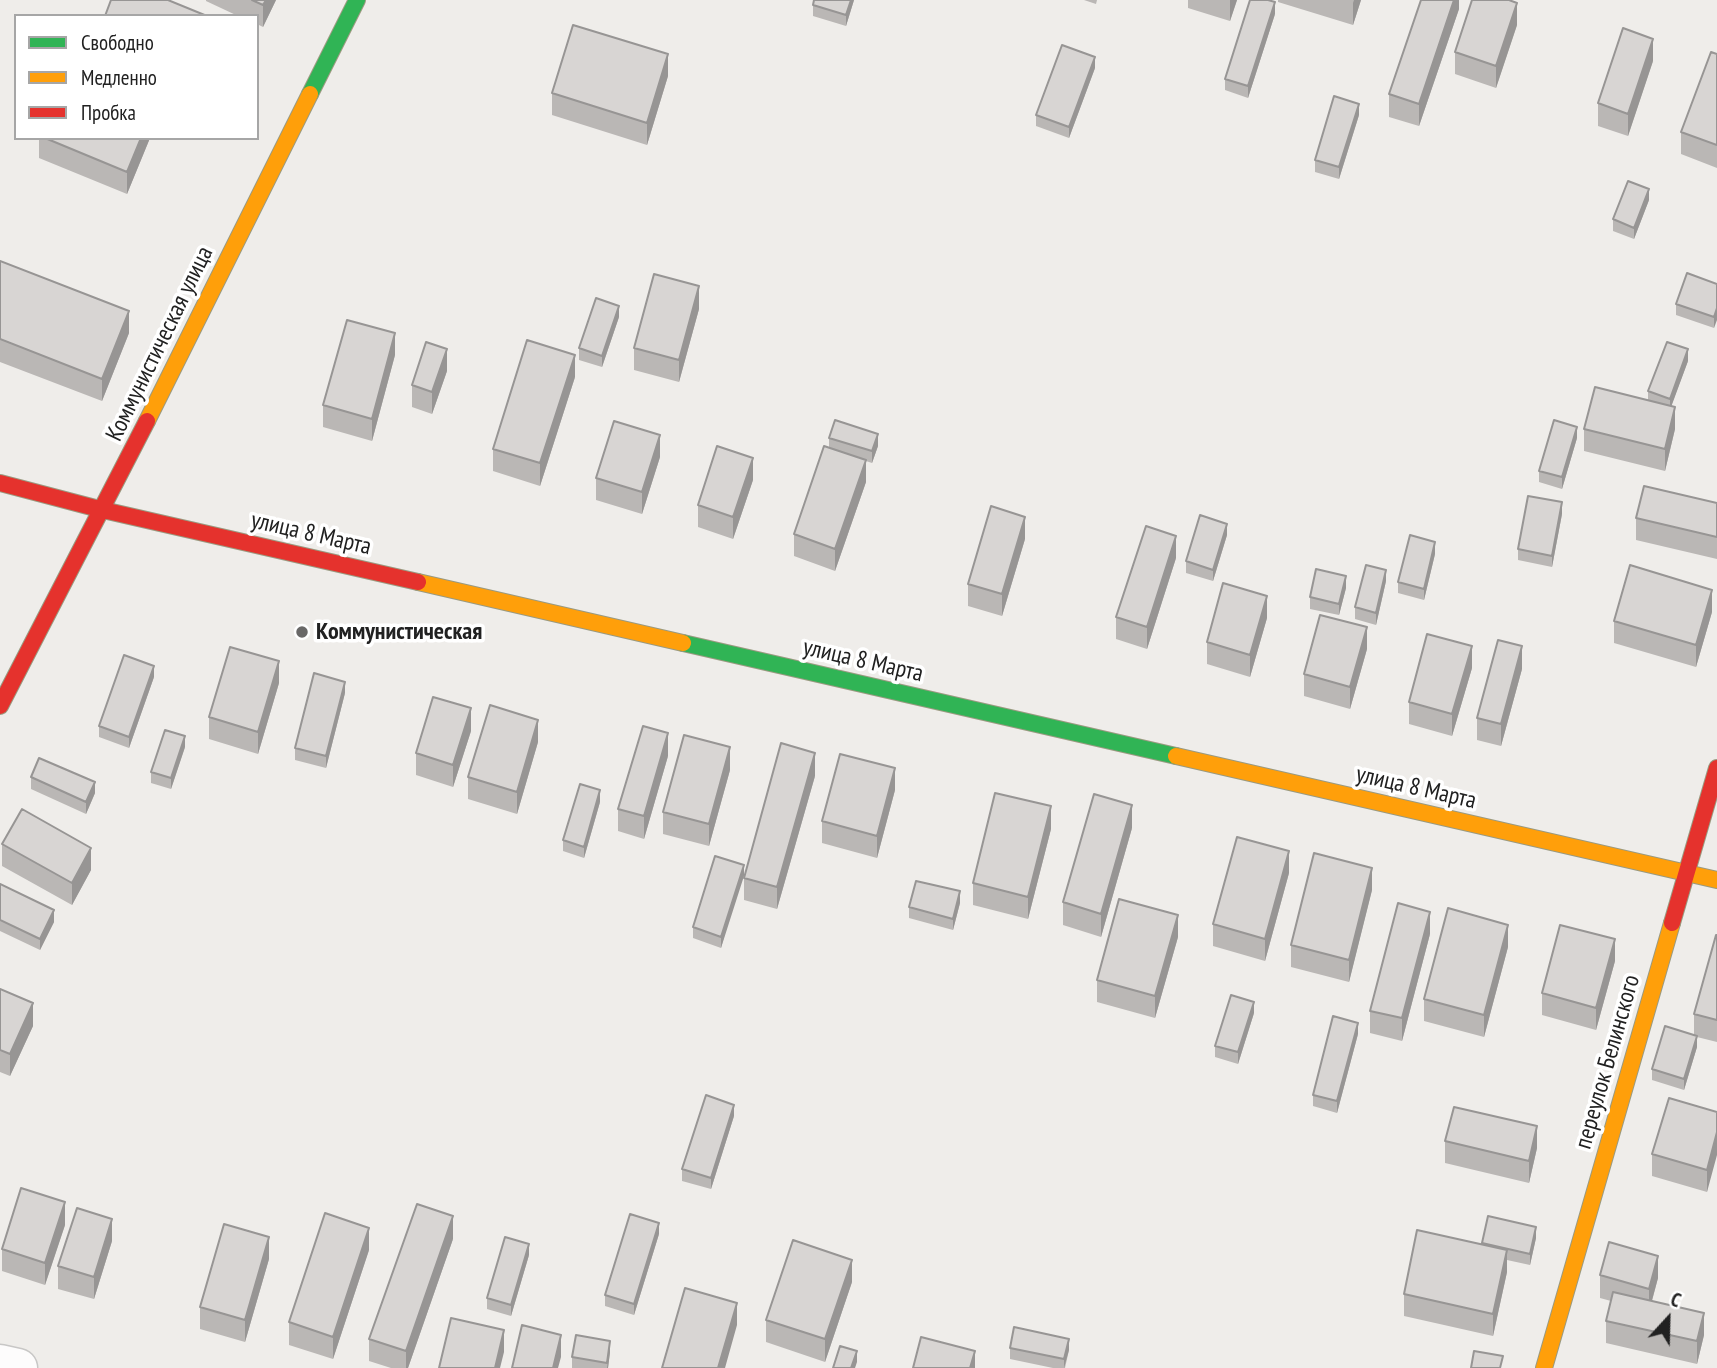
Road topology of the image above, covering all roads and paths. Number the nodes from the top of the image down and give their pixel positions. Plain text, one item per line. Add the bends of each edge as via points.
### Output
1 (357, 0) edge
2 (0, 483) edge
3 (103, 510) junction
4 (0, 706) edge
5 (1717, 768) edge
6 (1686, 873) junction
7 (1717, 880) edge
8 (0, 1364) edge
9 (18, 1368) edge
10 (1544, 1368) edge

1 - 3 main road, Коммунистическая улица
2 - 3 main road, улица 8 Марта
3 - 4 main road, Коммунистическая улица
3 - 6 main road, улица 8 Марта
5 - 6 main road, переулок Белинского
6 - 7 main road, улица 8 Марта
6 - 10 main road, переулок Белинского
8 - 9 street

